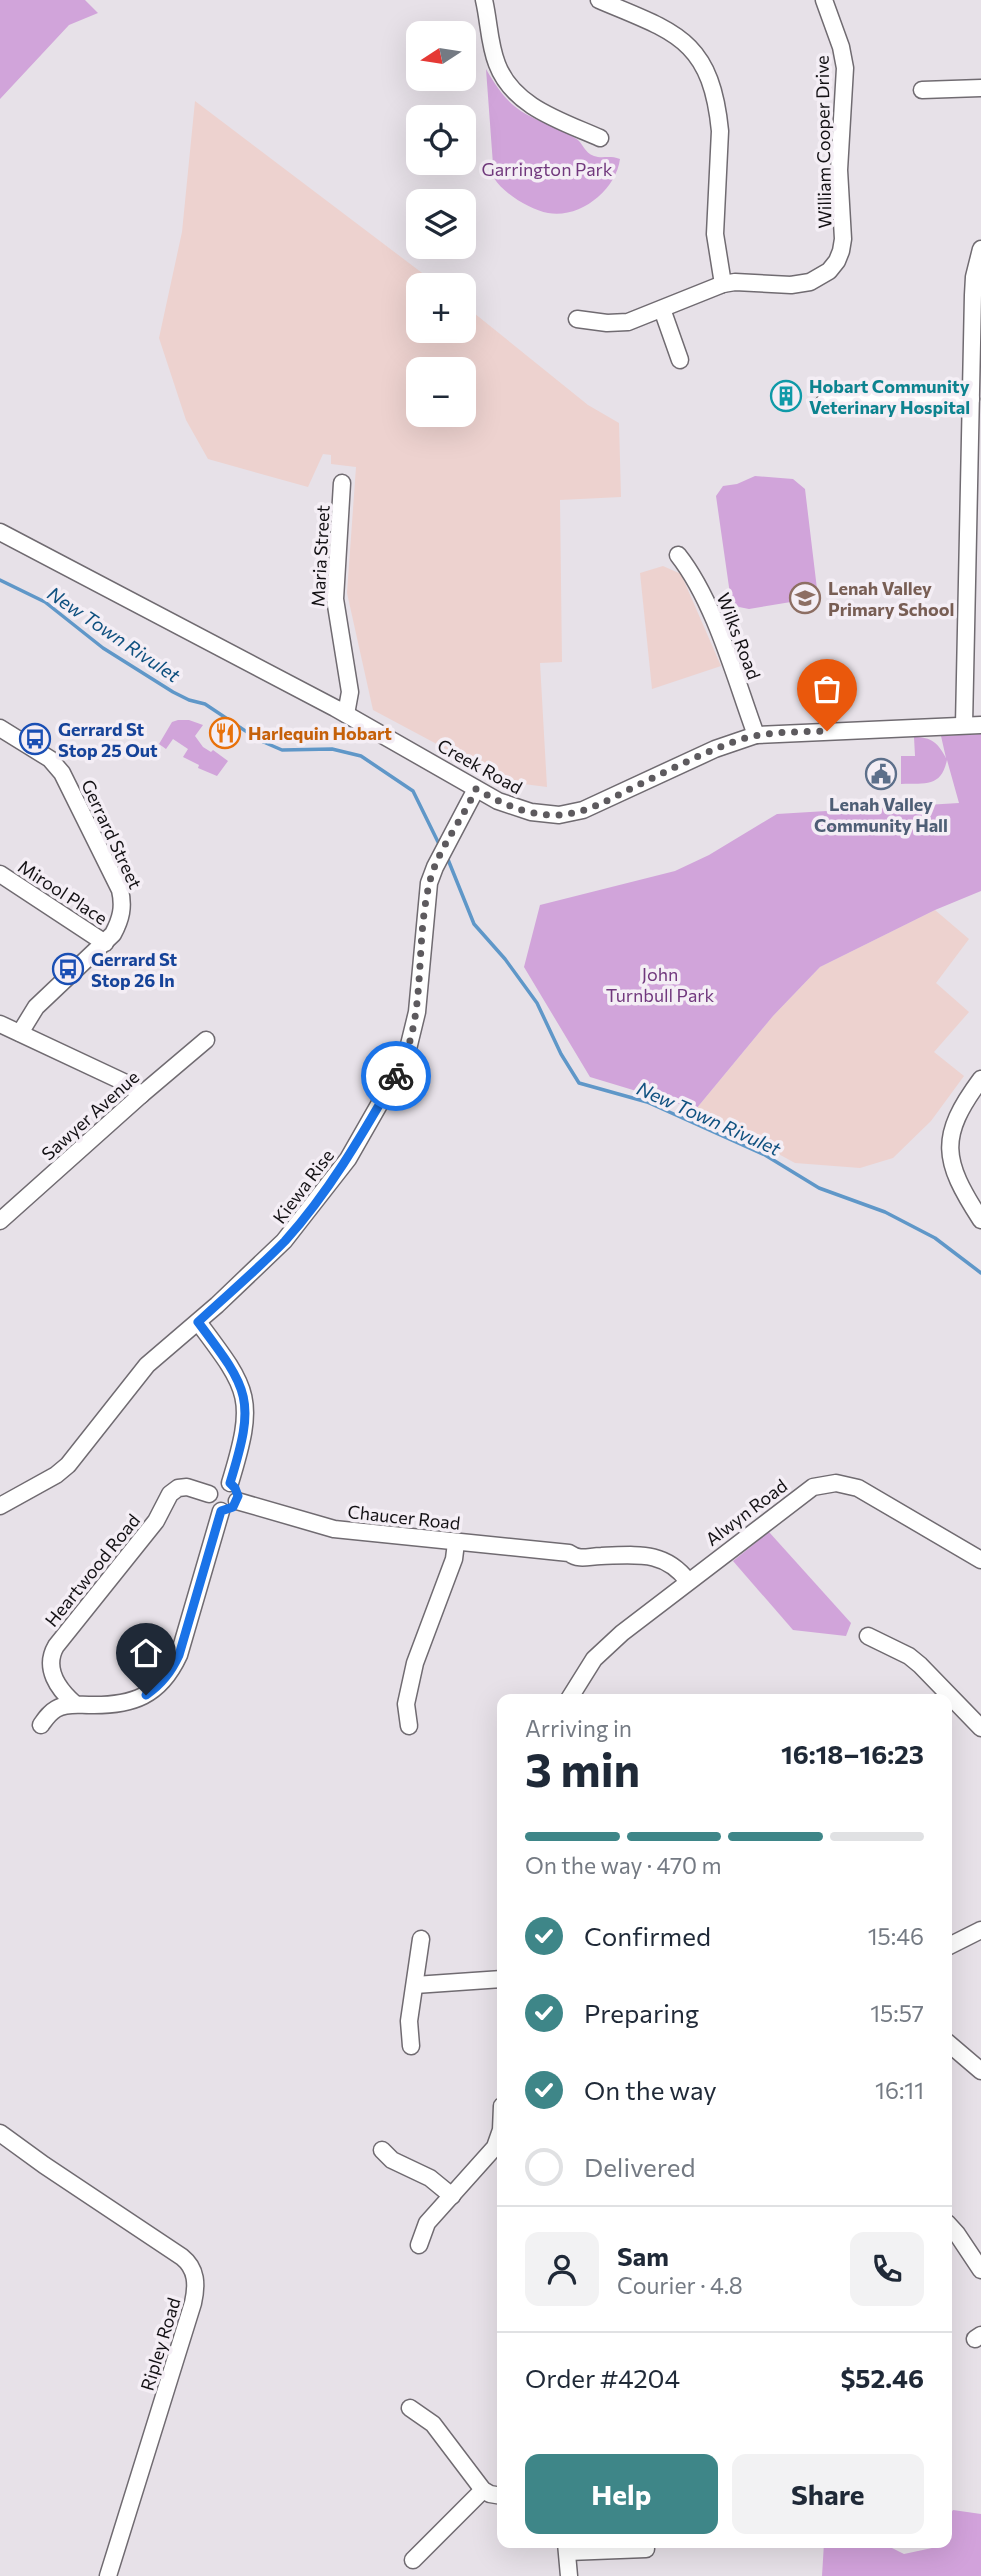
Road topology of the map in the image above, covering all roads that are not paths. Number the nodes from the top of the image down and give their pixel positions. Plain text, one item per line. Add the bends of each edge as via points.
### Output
1 (484, 0) edge
2 (599, 0) edge
3 (824, 0) edge
4 (981, 88) edge
5 (922, 90) dead end
6 (600, 138) dead end
7 (980, 256) edge
8 (723, 284) junction
9 (662, 309) junction
10 (577, 319) dead end
11 (680, 360) dead end
12 (971, 399) junction
13 (825, 401) dead end
14 (342, 483) dead end
15 (0, 532) edge
16 (678, 555) dead end
17 (346, 714) junction
18 (964, 725) junction
19 (981, 725) edge
20 (0, 728) edge
21 (756, 735) junction
22 (476, 789) junction
23 (0, 874) edge
24 (105, 943) junction
25 (0, 1024) edge
26 (20, 1033) junction
27 (206, 1040) dead end
28 (981, 1079) edge
29 (141, 1095) junction
30 (981, 1220) edge
31 (0, 1221) edge
32 (198, 1322) junction
33 (230, 1483) junction
34 (209, 1493) junction
35 (237, 1501) junction
36 (0, 1506) edge
37 (221, 1511) junction
38 (456, 1543) junction
39 (981, 1560) edge
40 (688, 1581) junction
41 (868, 1636) dead end
42 (572, 1694) edge
43 (947, 1694) edge
44 (952, 1699) edge
45 (75, 1704) junction
46 (41, 1725) dead end
47 (409, 1727) dead end
48 (981, 1728) edge
49 (981, 1930) edge
50 (421, 1939) dead end
51 (952, 1941) edge
52 (497, 1979) edge
53 (415, 1986) junction
54 (411, 2046) dead end
55 (952, 2046) edge
56 (981, 2071) edge
57 (0, 2133) edge
58 (497, 2141) edge
59 (382, 2150) dead end
60 (452, 2196) junction
61 (952, 2228) edge
62 (419, 2245) dead end
63 (981, 2270) edge
64 (410, 2408) dead end
65 (482, 2490) junction
66 (497, 2495) edge
67 (567, 2548) edge
68 (646, 2549) dead end
69 (413, 2560) dead end
70 (108, 2576) edge
71 (569, 2576) edge

1 - 6 street via 497,65 512,88 538,110
2 - 8 street via 674,34 694,50 708,78 720,131 715,234
3 - 8 street, William Cooper Drive via 845,68 839,170 841,251 830,271 810,282
4 - 5 street
7 - 12 street via 974,277
8 - 9 street, William Cooper Drive
9 - 10 street, William Cooper Drive via 617,324
9 - 11 street
12 - 13 street
12 - 18 street
14 - 17 street, Maria Street via 335,600 350,692
15 - 17 street, Creek Road
16 - 21 street, Wilks Road via 694,575
17 - 22 street, Creek Road
18 - 19 street, Creek Road
18 - 21 street, Creek Road
20 - 24 street, Gerrard Street via 50,759 68,784 122,898 118,926
21 - 22 street, Creek Road via 568,814 521,810
22 - 32 street, Kiewa Rise via 429,883 416,1012 402,1064 348,1159 297,1226
23 - 24 street, Mirool Place
24 - 26 street, Gerrard Street via 36,1007
25 - 26 street
26 - 29 street via 128,1084
27 - 29 street, Sawyer Avenue
28 - 30 street via 954,1122 950,1155 956,1176
29 - 31 street, Sawyer Avenue
32 - 33 street via 236,1374 245,1401 245,1429
32 - 36 street, Kiewa Rise via 147,1365 68,1465
33 - 34 street via 218,1483
33 - 35 street
34 - 37 street via 211,1503
34 - 45 street, Heartwood Road via 187,1487 170,1494 156,1521 56,1646 51,1655 52,1674
35 - 37 street
35 - 38 street, Chaucer Road via 334,1529
37 - 45 street via 172,1670 146,1695 127,1702
38 - 40 street, Chaucer Road via 569,1553 576,1558 663,1559
38 - 47 street via 415,1663 406,1704
39 - 40 street, Alwyn Road via 858,1488 836,1483 804,1492
40 - 42 street, Alwyn Road via 608,1645
41 - 43 street via 909,1656
44 - 48 street
45 - 46 street via 59,1707
49 - 51 street
50 - 53 street
52 - 53 street
53 - 54 street via 409,2021
55 - 56 street
57 - 70 street, Ripley Road via 182,2257 195,2276 193,2303
58 - 60 street
59 - 60 street
60 - 62 street via 428,2223
61 - 63 street
64 - 65 street via 433,2424
65 - 66 street
65 - 69 street
67 - 68 street
67 - 71 street

